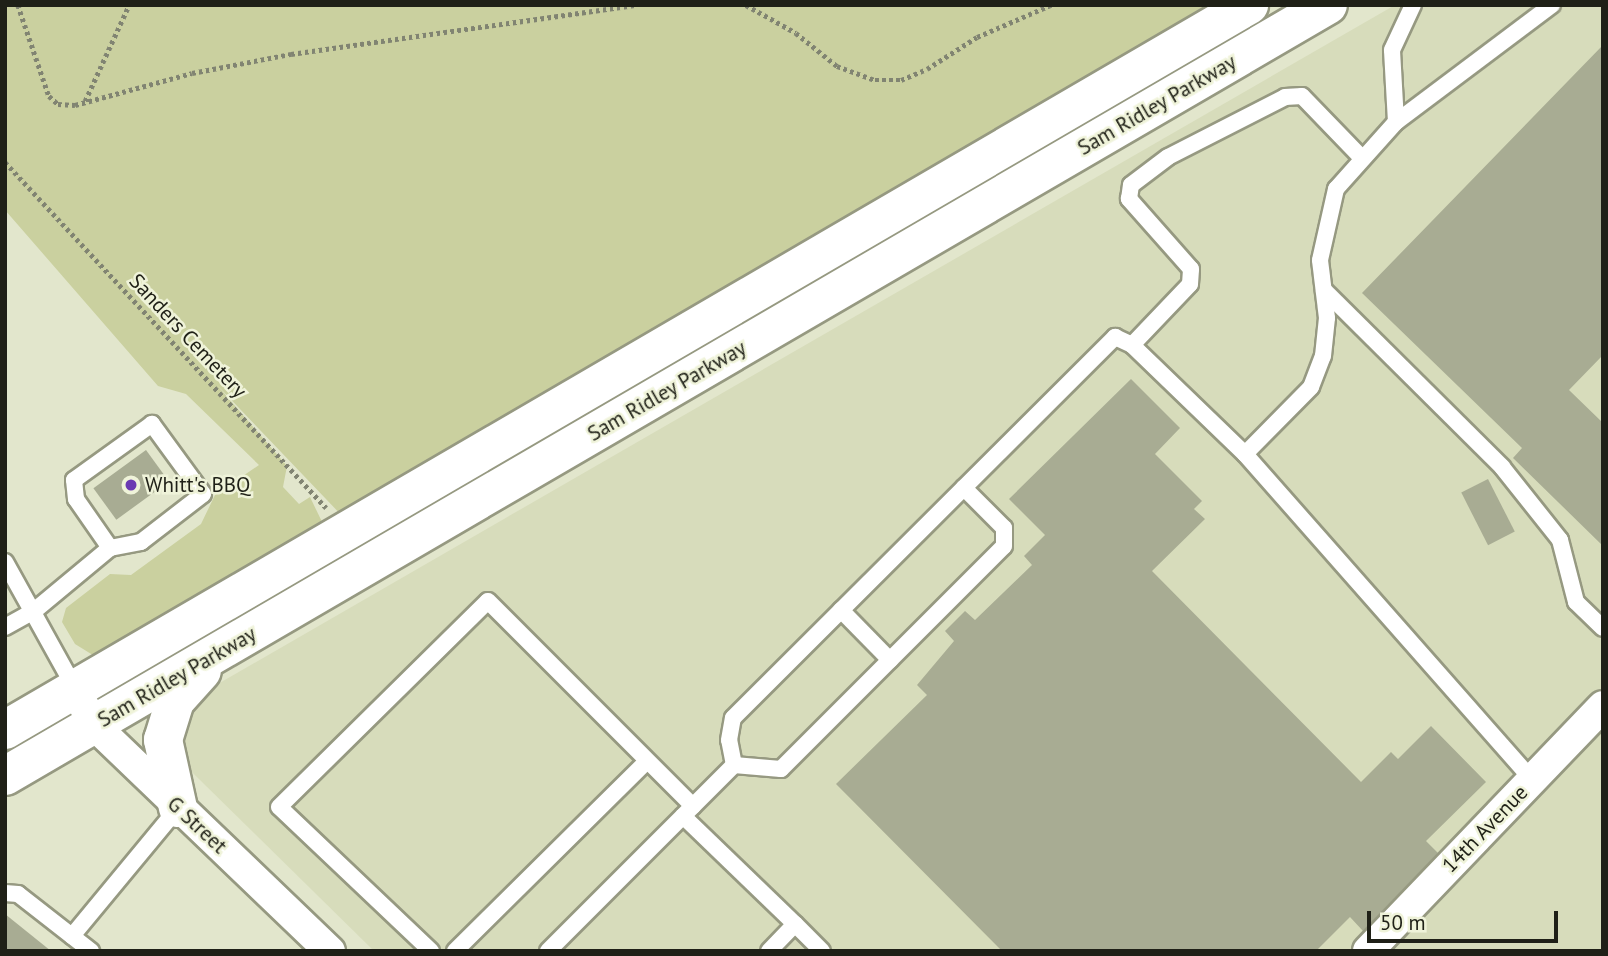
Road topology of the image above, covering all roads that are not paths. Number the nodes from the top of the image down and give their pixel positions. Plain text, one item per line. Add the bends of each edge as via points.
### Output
1 (1249, 5) edge
2 (1328, 5) edge
3 (1413, 5) edge
4 (1552, 5) edge
5 (1395, 122) junction
6 (1361, 157) junction
7 (1324, 290) junction
8 (1132, 345) junction
9 (1245, 454) junction
10 (964, 488) junction
11 (110, 548) junction
12 (5, 562) edge
13 (841, 610) junction
14 (34, 611) junction
15 (5, 627) edge
16 (1603, 628) edge
17 (219, 653) junction
18 (890, 660) junction
19 (76, 690) junction
20 (1603, 706) edge
21 (94, 725) junction
22 (5, 730) edge
23 (648, 761) junction
24 (733, 765) junction
25 (5, 776) edge
26 (1532, 780) junction
27 (178, 808) junction
28 (688, 811) junction
29 (5, 893) edge
30 (794, 924) junction
31 (72, 936) junction
32 (91, 951) edge
33 (330, 951) edge
34 (431, 951) edge
35 (455, 951) edge
36 (548, 951) edge
37 (769, 951) edge
38 (822, 951) edge
39 (1368, 951) edge

1 - 19 main road, Sam Ridley Parkway
2 - 17 main road, Sam Ridley Parkway
3 - 5 lane via 1392,50
4 - 5 lane
5 - 6 lane
6 - 7 lane via 1336,189 1320,260
6 - 8 lane via 1302,96 1285,97 1168,157 1131,185 1129,199 1191,269 1190,284
7 - 9 lane via 1323,356 1311,387
7 - 16 lane via 1502,467 1560,540 1576,602
8 - 9 lane
8 - 10 lane via 1115,337
9 - 26 lane
10 - 13 lane
10 - 18 lane via 1004,528 1004,546
11 - 11 lane via 141,542 203,494 152,424 74,480 76,499
11 - 14 lane
12 - 14 lane
13 - 18 lane
13 - 24 lane via 733,718 729,740
14 - 15 lane
14 - 19 lane
17 - 21 main road, Sam Ridley Parkway
17 - 27 main road via 175,701 163,740
18 - 24 lane via 781,769
19 - 21 street, G Street
19 - 22 main road, Sam Ridley Parkway
20 - 26 street, 14th Avenue
21 - 25 main road, Sam Ridley Parkway
21 - 27 street, G Street
23 - 28 lane
23 - 34 lane via 488,601 279,807
23 - 35 lane
24 - 28 lane
26 - 39 street, 14th Avenue
27 - 31 lane
27 - 33 street, G Street
28 - 30 lane
28 - 36 lane
29 - 31 lane via 18,894
30 - 37 lane
30 - 38 lane
31 - 32 lane

